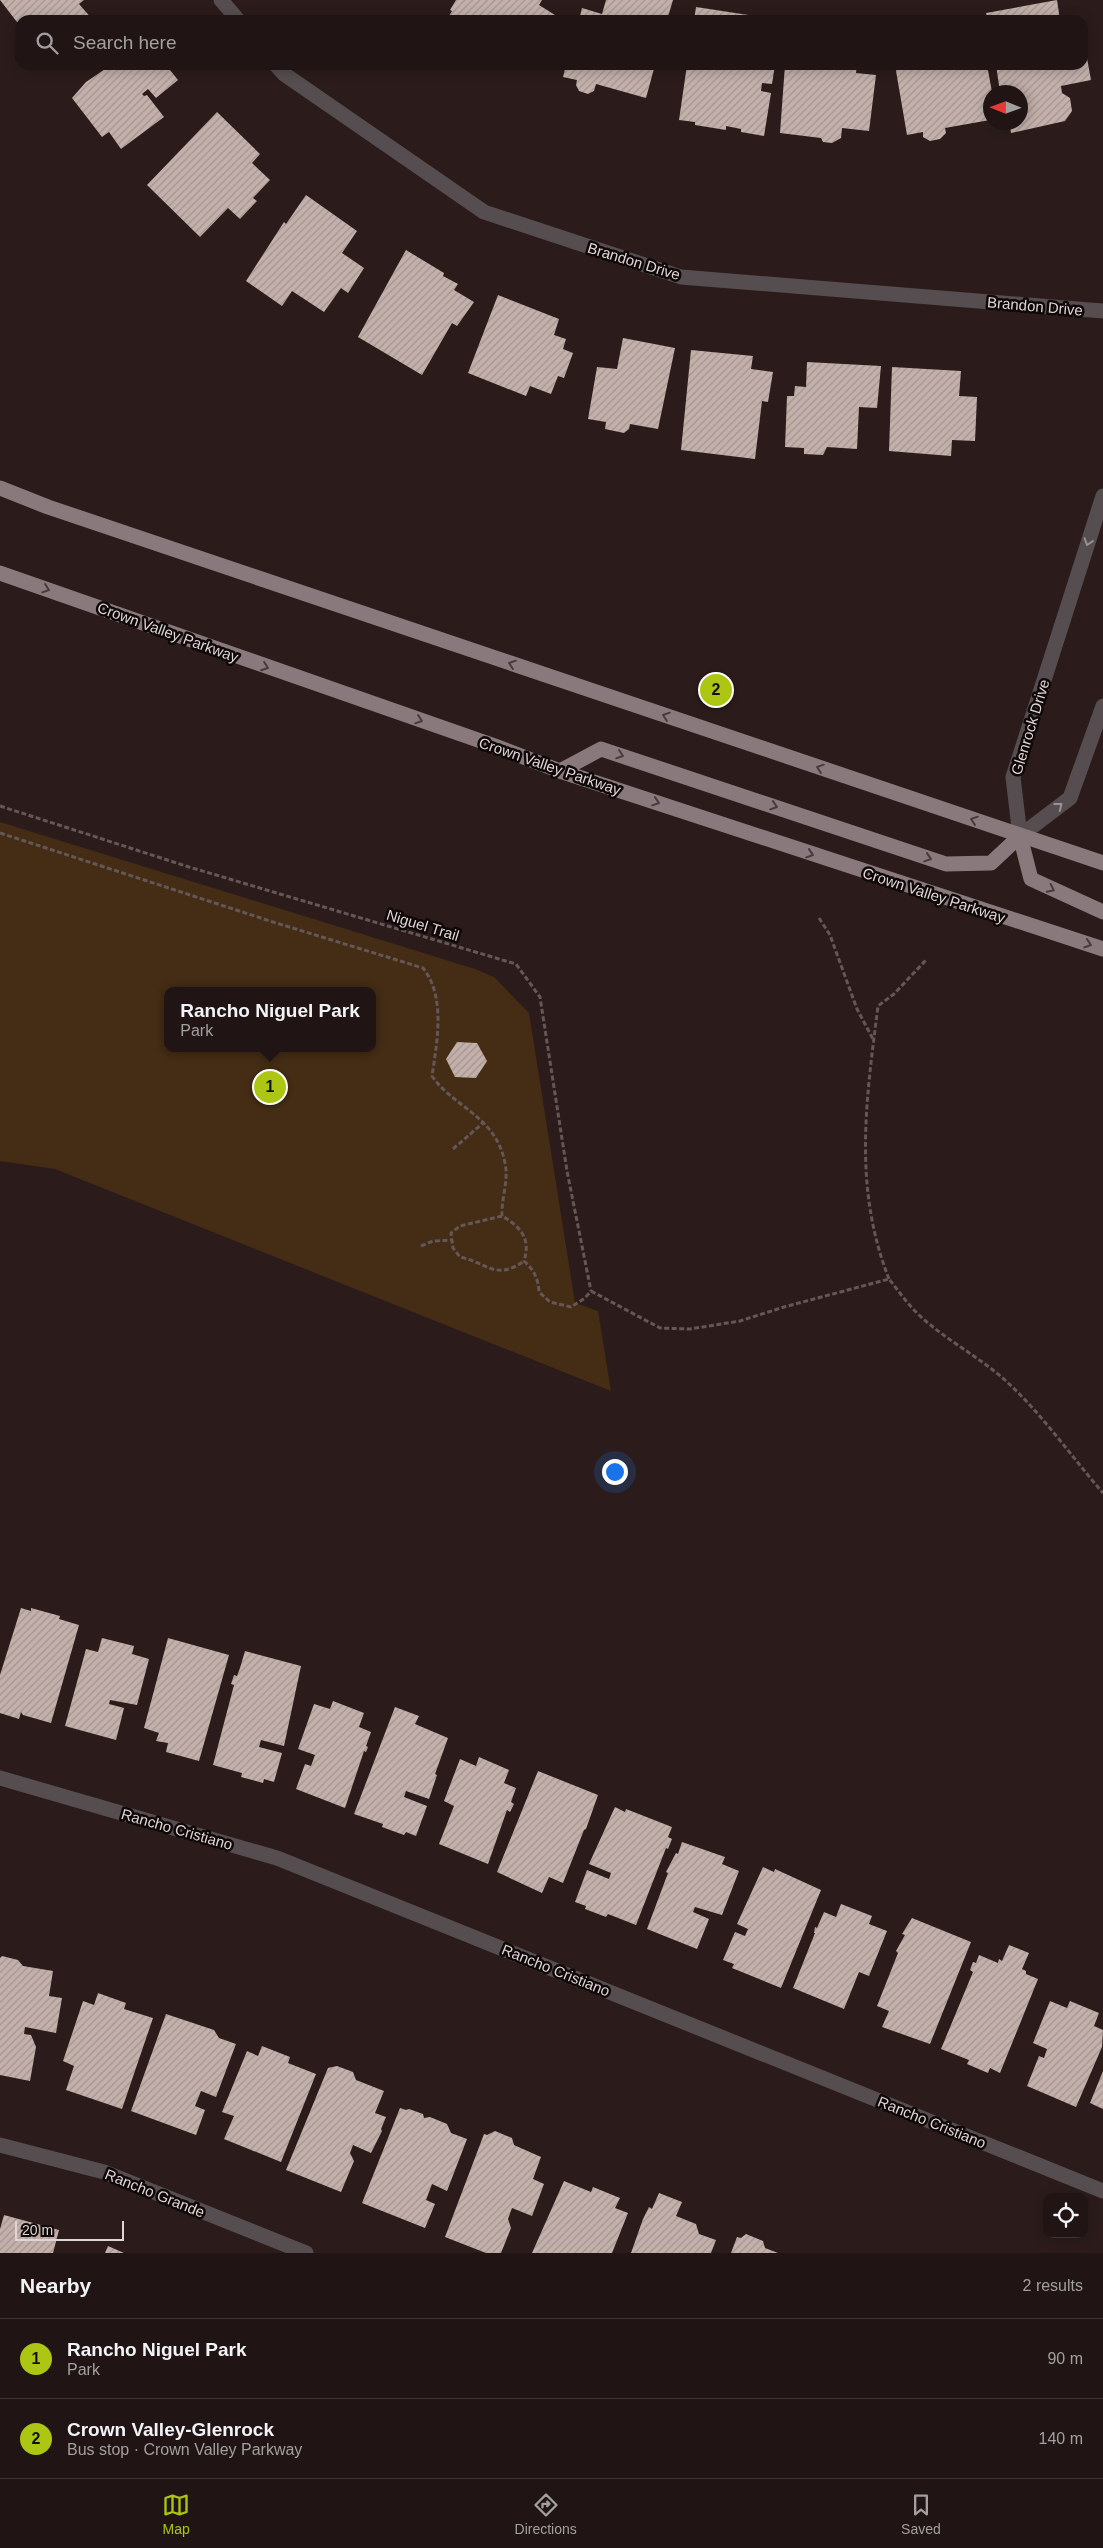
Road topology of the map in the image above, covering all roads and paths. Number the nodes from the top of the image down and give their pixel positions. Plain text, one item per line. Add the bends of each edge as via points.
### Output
1 (222, 0) edge
2 (234, 15) edge
3 (280, 70) edge
4 (1103, 311) edge
5 (0, 488) edge
6 (1103, 496) edge
7 (0, 574) edge
8 (1103, 706) edge
9 (560, 770) junction
10 (0, 806) edge
11 (0, 833) edge
12 (1020, 836) junction
13 (1103, 863) edge
14 (1103, 912) edge
15 (819, 918) dead end
16 (1103, 949) edge
17 (926, 960) dead end
18 (874, 1040) junction
19 (483, 1123) junction
20 (453, 1149) dead end
21 (502, 1216) junction
22 (452, 1240) junction
23 (421, 1246) dead end
24 (524, 1261) junction
25 (890, 1279) junction
26 (591, 1291) junction
27 (1103, 1493) edge
28 (0, 1778) edge
29 (0, 2145) edge
30 (1103, 2191) edge
31 (306, 2253) edge

1 - 2 street
3 - 4 street, Brandon Drive via 484,212 681,277
12 -> 5 main road
6 -> 12 street, Glenrock Drive via 1013,777
7 -> 9 main road, Crown Valley Parkway
12 -> 8 street via 1070,798
9 -> 12 main road via 601,748 946,864 991,863
9 -> 16 main road, Crown Valley Parkway
10 - 26 path, Niguel Trail via 189,867 516,964 540,997 567,1171
11 - 19 path via 423,968 434,990 438,1031 432,1076 438,1086
12 - 13 main road
12 -> 14 main road via 1031,879
15 - 18 path via 830,935 857,1008
17 - 18 path via 878,1006
18 - 25 path via 868,1084 864,1167 870,1215 879,1253
19 - 20 path
19 - 21 path via 492,1132 506,1163
21 - 22 path via 460,1226 451,1233
21 - 24 path via 522,1232 527,1242
22 - 23 path via 433,1240
22 - 24 path via 453,1248 460,1257 496,1271 512,1270
24 - 26 path via 532,1268 539,1292 550,1302 571,1307
25 - 26 path via 740,1321 690,1329 660,1328
25 - 27 path via 915,1311 1007,1382
28 - 30 street, Rancho Cristiano via 277,1858
29 - 31 street, Rancho Grande via 104,2172

